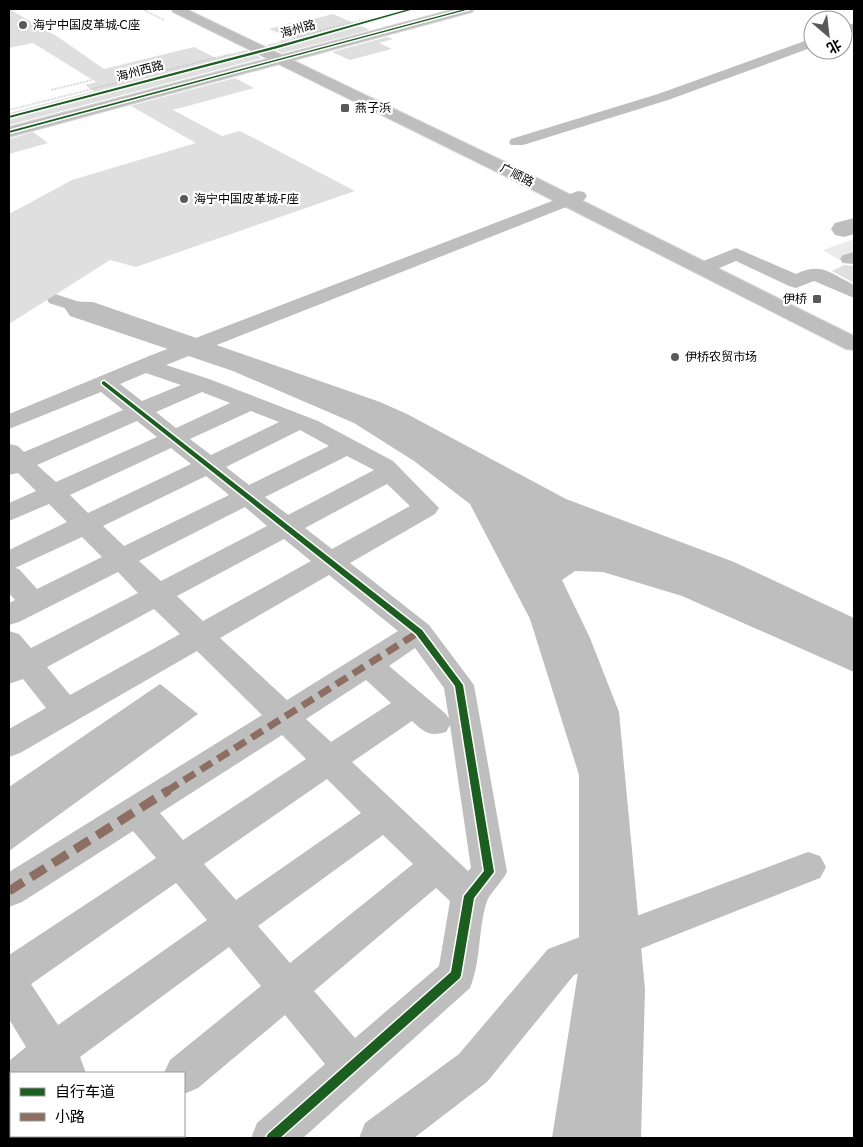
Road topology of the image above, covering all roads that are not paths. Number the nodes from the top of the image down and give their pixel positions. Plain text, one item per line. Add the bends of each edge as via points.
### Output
1 (177, 9) edge
2 (193, 9) edge
3 (412, 9) edge
4 (468, 9) edge
5 (803, 46) edge
6 (274, 51) junction
7 (9, 116) edge
8 (9, 132) edge
9 (517, 142) dead end
10 (573, 198) junction
11 (710, 265) junction
12 (854, 292) edge
13 (854, 330) edge
14 (854, 344) edge
15 (152, 364) junction
16 (104, 383) junction
17 (201, 384) junction
18 (250, 403) junction
19 (140, 411) junction
20 (9, 422) edge
21 (299, 422) junction
22 (174, 438) junction
23 (347, 446) junction
24 (13, 461) edge
25 (208, 466) junction
26 (390, 472) junction
27 (52, 493) junction
28 (247, 496) junction
29 (9, 513) edge
30 (84, 524) junction
31 (286, 527) junction
32 (120, 559) junction
33 (9, 561) edge
34 (330, 562) junction
35 (9, 576) edge
36 (157, 595) junction
37 (21, 608) edge
38 (419, 632) junction
39 (200, 636) junction
40 (15, 660) edge
41 (368, 665) junction
42 (67, 712) junction
43 (284, 718) junction
44 (9, 744) edge
45 (328, 761) junction
46 (136, 811) junction
47 (384, 815) junction
48 (179, 862) junction
49 (437, 866) junction
50 (808, 867) dead end
51 (9, 892) edge
52 (469, 896) junction
53 (232, 924) junction
54 (9, 978) edge
55 (9, 985) edge
56 (288, 989) junction
57 (47, 1066) edge
58 (353, 1066) junction
59 (185, 1073) edge
60 (272, 1138) edge
61 (380, 1138) edge

1 - 6 main road, 广顺路
2 - 6 main road, 广顺路
3 - 6 main road, 海州路
4 - 6 main road, 海州路
5 - 9 main road via 663,97
6 - 7 main road, 海州西路
6 - 8 main road, 海州西路
6 - 10 main road, 广顺路
10 - 11 main road, 广顺路
10 - 15 main road
11 - 12 main road via 736,254 796,282 814,273
11 - 13 main road, 广顺路
11 - 14 main road, 广顺路
15 - 16 main road
15 - 17 main road
16 - 19 main road
16 - 20 main road
17 - 18 main road
17 - 19 main road
18 - 21 main road
18 - 22 main road
19 - 22 main road
19 - 24 main road
21 - 23 main road
21 - 25 main road
22 - 25 main road
22 - 27 main road
23 - 26 main road
23 - 28 main road
24 - 27 main road
25 - 28 main road
25 - 30 main road
26 - 31 main road
26 - 34 main road via 426,508
27 - 29 main road
27 - 30 main road
28 - 31 main road
28 - 32 main road
30 - 32 main road
30 - 33 main road
31 - 34 main road
31 - 36 main road
32 - 36 main road
32 - 37 main road
34 - 38 main road
34 - 39 main road
35 - 37 main road
36 - 39 main road
36 - 40 main road
38 - 41 main road
38 - 52 main road via 459,685 489,872
39 - 42 main road
39 - 43 main road
40 - 42 main road
41 - 43 main road
41 - 45 main road via 424,714
42 - 44 main road
43 - 45 main road
43 - 46 main road
45 - 47 main road
45 - 48 main road
46 - 48 main road
46 - 51 main road
47 - 49 main road
47 - 53 main road
48 - 53 main road
48 - 54 main road
49 - 52 main road
49 - 56 main road
50 - 61 main road via 562,962 473,1068
52 - 58 main road via 456,975
53 - 56 main road
53 - 57 main road
55 - 57 main road
56 - 58 main road
56 - 59 main road
58 - 60 main road

